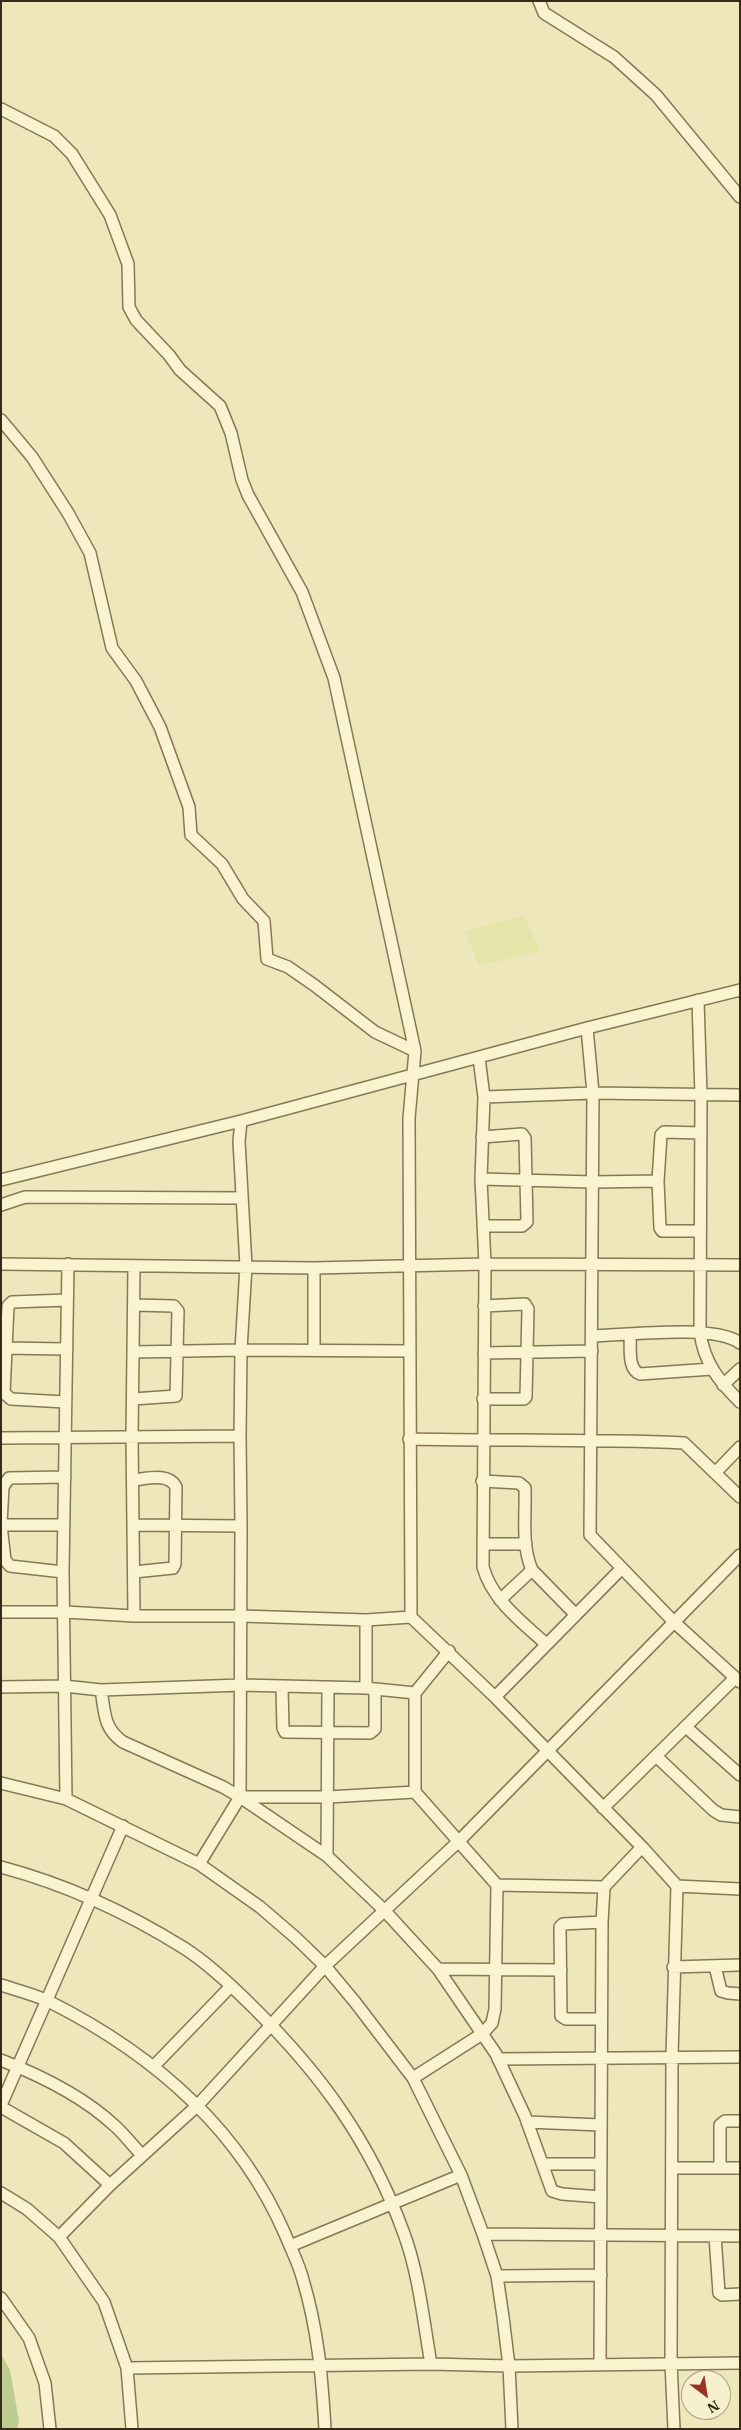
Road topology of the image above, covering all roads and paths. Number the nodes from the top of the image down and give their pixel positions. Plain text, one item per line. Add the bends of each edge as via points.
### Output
1 (538, 1) edge
2 (1, 109) edge
3 (740, 197) edge
4 (1, 420) edge
5 (740, 990) edge
6 (698, 1000) junction
7 (587, 1028) junction
8 (415, 1051) junction
9 (479, 1058) junction
10 (412, 1076) junction
11 (593, 1093) junction
12 (701, 1095) junction
13 (740, 1095) edge
14 (484, 1097) junction
15 (241, 1121) junction
16 (701, 1133) junction
17 (482, 1137) junction
18 (481, 1179) junction
19 (1, 1180) edge
20 (527, 1181) junction
21 (658, 1181) junction
22 (593, 1182) junction
23 (242, 1198) junction
24 (1, 1205) edge
25 (483, 1226) junction
26 (700, 1231) junction
27 (700, 1263) junction
28 (1, 1264) edge
29 (68, 1264) junction
30 (485, 1264) junction
31 (592, 1264) junction
32 (740, 1264) edge
33 (246, 1266) junction
34 (409, 1266) junction
35 (134, 1267) junction
36 (314, 1268) junction
37 (67, 1300) junction
38 (134, 1305) junction
39 (484, 1306) junction
40 (700, 1332) junction
41 (630, 1335) junction
42 (592, 1336) junction
43 (740, 1343) edge
44 (3, 1348) edge
45 (67, 1349) junction
46 (241, 1350) junction
47 (314, 1350) junction
48 (409, 1351) junction
49 (526, 1351) junction
50 (592, 1351) junction
51 (133, 1352) junction
52 (176, 1352) junction
53 (484, 1353) junction
54 (712, 1369) junction
55 (740, 1369) edge
56 (723, 1385) junction
57 (483, 1399) junction
58 (133, 1400) junction
59 (66, 1402) junction
60 (740, 1402) edge
61 (240, 1436) junction
62 (66, 1437) junction
63 (132, 1437) junction
64 (1, 1438) edge
65 (409, 1439) junction
66 (591, 1440) junction
67 (483, 1441) junction
68 (740, 1447) edge
69 (715, 1473) junction
70 (65, 1476) junction
71 (133, 1480) junction
72 (482, 1481) junction
73 (740, 1496) edge
74 (1, 1525) edge
75 (64, 1525) junction
76 (133, 1526) junction
77 (176, 1526) junction
78 (241, 1526) junction
79 (483, 1544) junction
80 (526, 1544) junction
81 (740, 1554) edge
82 (622, 1568) junction
83 (532, 1570) junction
84 (63, 1572) junction
85 (134, 1572) junction
86 (500, 1600) junction
87 (1, 1612) edge
88 (65, 1612) junction
89 (575, 1614) junction
90 (134, 1616) junction
91 (241, 1616) junction
92 (411, 1617) junction
93 (366, 1620) junction
94 (674, 1622) junction
95 (546, 1644) junction
96 (449, 1651) junction
97 (737, 1680) edge
98 (241, 1685) junction
99 (64, 1686) junction
100 (1, 1687) edge
101 (282, 1688) junction
102 (328, 1688) junction
103 (370, 1689) junction
104 (102, 1690) junction
105 (415, 1693) junction
106 (495, 1696) junction
107 (686, 1727) junction
108 (328, 1732) junction
109 (549, 1751) junction
110 (656, 1756) junction
111 (740, 1775) edge
112 (1, 1783) edge
113 (415, 1792) junction
114 (240, 1797) junction
115 (328, 1797) junction
116 (66, 1799) junction
117 (603, 1808) junction
118 (740, 1817) edge
119 (123, 1826) junction
120 (459, 1841) junction
121 (642, 1847) junction
122 (327, 1856) junction
123 (199, 1864) junction
124 (1, 1867) edge
125 (498, 1885) junction
126 (677, 1886) junction
127 (604, 1887) junction
128 (740, 1889) edge
129 (90, 1900) junction
130 (384, 1910) junction
131 (602, 1922) junction
132 (740, 1965) edge
133 (325, 1966) junction
134 (673, 1966) junction
135 (715, 1966) junction
136 (438, 1969) junction
137 (561, 1970) junction
138 (495, 1971) junction
139 (1, 1985) edge
140 (231, 1986) junction
141 (740, 1994) edge
142 (46, 2000) junction
143 (601, 2019) junction
144 (271, 2025) junction
145 (482, 2034) junction
146 (672, 2056) junction
147 (740, 2057) edge
148 (601, 2058) junction
149 (498, 2059) junction
150 (1, 2060) edge
151 (19, 2067) junction
152 (153, 2067) junction
153 (413, 2078) junction
154 (198, 2105) junction
155 (1, 2106) edge
156 (740, 2121) edge
157 (527, 2122) junction
158 (601, 2125) junction
159 (142, 2155) junction
160 (543, 2164) junction
161 (601, 2164) junction
162 (672, 2168) junction
163 (720, 2168) junction
164 (740, 2168) edge
165 (461, 2175) junction
166 (110, 2185) junction
167 (1, 2193) edge
168 (601, 2197) junction
169 (391, 2204) junction
170 (483, 2234) junction
171 (601, 2234) junction
172 (673, 2236) junction
173 (715, 2236) junction
174 (740, 2236) edge
175 (59, 2237) junction
176 (290, 2246) junction
177 (601, 2275) junction
178 (497, 2276) junction
179 (740, 2294) edge
180 (1, 2298) edge
181 (671, 2363) junction
182 (740, 2363) edge
183 (431, 2364) junction
184 (600, 2364) junction
185 (322, 2365) junction
186 (509, 2366) junction
187 (127, 2368) junction
188 (50, 2429) edge
189 (132, 2429) edge
190 (325, 2429) edge
191 (512, 2429) edge
192 (674, 2429) edge

1 - 3 street via 544,13 614,57 656,95
2 - 8 street via 54,136 72,154 110,215 124,248 128,264 129,307 136,320 180,370 220,406 225,416 242,480 302,592 334,678
4 - 8 street via 32,457 90,553 112,648 136,681 160,727 189,807 192,835 222,864 243,899 264,920 267,959 308,980 375,1032
5 - 6 street
6 - 7 street
6 - 12 street
7 - 9 street
7 - 11 street
8 - 10 street
9 - 10 street
9 - 14 street
10 - 15 street
10 - 34 street
11 - 12 street
11 - 14 street
11 - 22 street
12 - 13 street
12 - 16 street
14 - 17 street
15 - 19 street
15 - 23 street
16 - 21 street via 664,1132 661,1135
16 - 26 street
17 - 18 street
17 - 20 street via 522,1134 526,1141
18 - 20 street
18 - 25 street
20 - 22 street
20 - 25 street via 527,1222
21 - 22 street
21 - 26 street via 662,1231
22 - 31 street
23 - 24 street via 24,1197
23 - 33 street
25 - 30 street
26 - 27 street
27 - 31 street
27 - 32 street
27 - 40 street
28 - 29 street
29 - 35 street
29 - 37 street
30 - 31 street
30 - 34 street
30 - 39 street
31 - 42 street
33 - 35 street
33 - 36 street
33 - 46 street
34 - 36 street
34 - 48 street
35 - 38 street
36 - 47 street
37 - 44 street via 12,1302 6,1310
37 - 45 street
38 - 51 street
38 - 52 street via 176,1307
39 - 49 street via 527,1306
39 - 53 street
40 - 41 street
40 - 43 street via 730,1337
40 - 54 street via 703,1352
41 - 42 street
41 - 54 street via 635,1372
42 - 50 street
44 - 45 street
44 - 59 street via 4,1393 7,1397
45 - 59 street
46 - 47 street
46 - 52 street
46 - 61 street
47 - 48 street
48 - 65 street
49 - 50 street
49 - 53 street
49 - 57 street via 525,1398
50 - 66 street
51 - 52 street
51 - 58 street
52 - 58 street via 176,1396
53 - 57 street
54 - 56 street
55 - 56 street
56 - 60 street
57 - 67 street
58 - 63 street
59 - 62 street
61 - 63 street
61 - 78 street
62 - 63 street
62 - 64 street
62 - 70 street
63 - 71 street
65 - 67 street
65 - 92 street
66 - 67 street
66 - 69 street via 684,1443
66 - 82 street via 590,1534
67 - 72 street
68 - 69 street
69 - 73 street
70 - 74 street via 9,1478 3,1488
70 - 75 street
71 - 76 street
71 - 77 street via 168,1478 173,1481 176,1487
72 - 79 street
72 - 80 street via 519,1483 525,1488
74 - 75 street
74 - 84 street via 5,1560 10,1566
75 - 84 street
76 - 77 street
76 - 85 street
77 - 78 street
77 - 85 street via 173,1568
78 - 91 street
79 - 80 street
79 - 86 street via 486,1578
80 - 83 street
81 - 94 street
82 - 89 street
82 - 94 street
83 - 86 street
83 - 89 street
84 - 88 street
85 - 90 street
86 - 95 street
87 - 88 street
88 - 90 street
88 - 99 street
89 - 95 street
90 - 91 street
91 - 93 street
91 - 98 street
92 - 93 street
92 - 96 street
93 - 103 street
94 - 97 street
94 - 109 street
95 - 106 street
96 - 105 street
96 - 106 street
97 - 107 street
98 - 101 street
98 - 104 street
98 - 114 street
99 - 100 street
99 - 104 street
99 - 116 street
101 - 102 street
101 - 108 street via 283,1731
102 - 103 street
102 - 108 street
103 - 105 street
103 - 108 street via 373,1731
104 - 114 street via 106,1723 112,1735
105 - 113 street
106 - 109 street
107 - 110 street
107 - 111 street
108 - 115 street
109 - 117 street
109 - 120 street
110 - 117 street
110 - 118 street via 713,1810
112 - 116 street
113 - 115 street
113 - 120 street
114 - 115 street
114 - 122 street
114 - 123 street
115 - 122 street
116 - 119 street
117 - 121 street
119 - 123 street
119 - 129 street
120 - 125 street
120 - 130 street
121 - 126 street
121 - 127 street
122 - 130 street
123 - 133 street via 260,1907
124 - 129 street via 44,1880
125 - 127 street
125 - 138 street
126 - 128 street
126 - 134 street
127 - 131 street
129 - 140 street via 131,1917 185,1949
129 - 142 street
130 - 133 street
130 - 136 street
131 - 137 street via 561,1925
131 - 143 street
132 - 135 street
133 - 144 street
133 - 153 street
134 - 135 street
134 - 146 street
135 - 141 street via 721,1991
136 - 138 street
136 - 145 street
137 - 138 street
137 - 143 street via 562,2017
138 - 145 street via 494,2019
139 - 142 street
140 - 144 street
140 - 152 street
142 - 151 street
142 - 152 street via 122,2042
143 - 148 street
144 - 154 street
144 - 169 street via 337,2102 378,2172
145 - 149 street
145 - 153 street
146 - 147 street
146 - 148 street
146 - 162 street
148 - 149 street
148 - 158 street
149 - 157 street
150 - 151 street
151 - 155 street
151 - 159 street via 82,2100 116,2126
152 - 154 street
153 - 165 street
154 - 159 street
154 - 176 street via 241,2156 274,2209
155 - 166 street via 64,2143
156 - 163 street via 724,2121 720,2125
157 - 158 street
157 - 160 street
158 - 161 street
159 - 166 street
160 - 161 street
160 - 168 street via 554,2192
161 - 168 street
162 - 163 street
162 - 172 street
163 - 164 street
165 - 169 street
165 - 170 street
166 - 175 street
167 - 175 street via 27,2209
168 - 171 street
169 - 176 street
169 - 183 street via 403,2229 416,2277
170 - 171 street
170 - 178 street
171 - 172 street
171 - 177 street
172 - 173 street
172 - 181 street
173 - 174 street
173 - 179 street via 719,2293
175 - 187 street via 104,2302
176 - 185 street via 311,2307
177 - 178 street
177 - 184 street
178 - 186 street
180 - 188 street via 29,2338 45,2383
181 - 182 street
181 - 184 street
181 - 192 street
183 - 185 street
183 - 186 street
184 - 186 street
185 - 187 street
185 - 190 street
186 - 191 street
187 - 189 street

